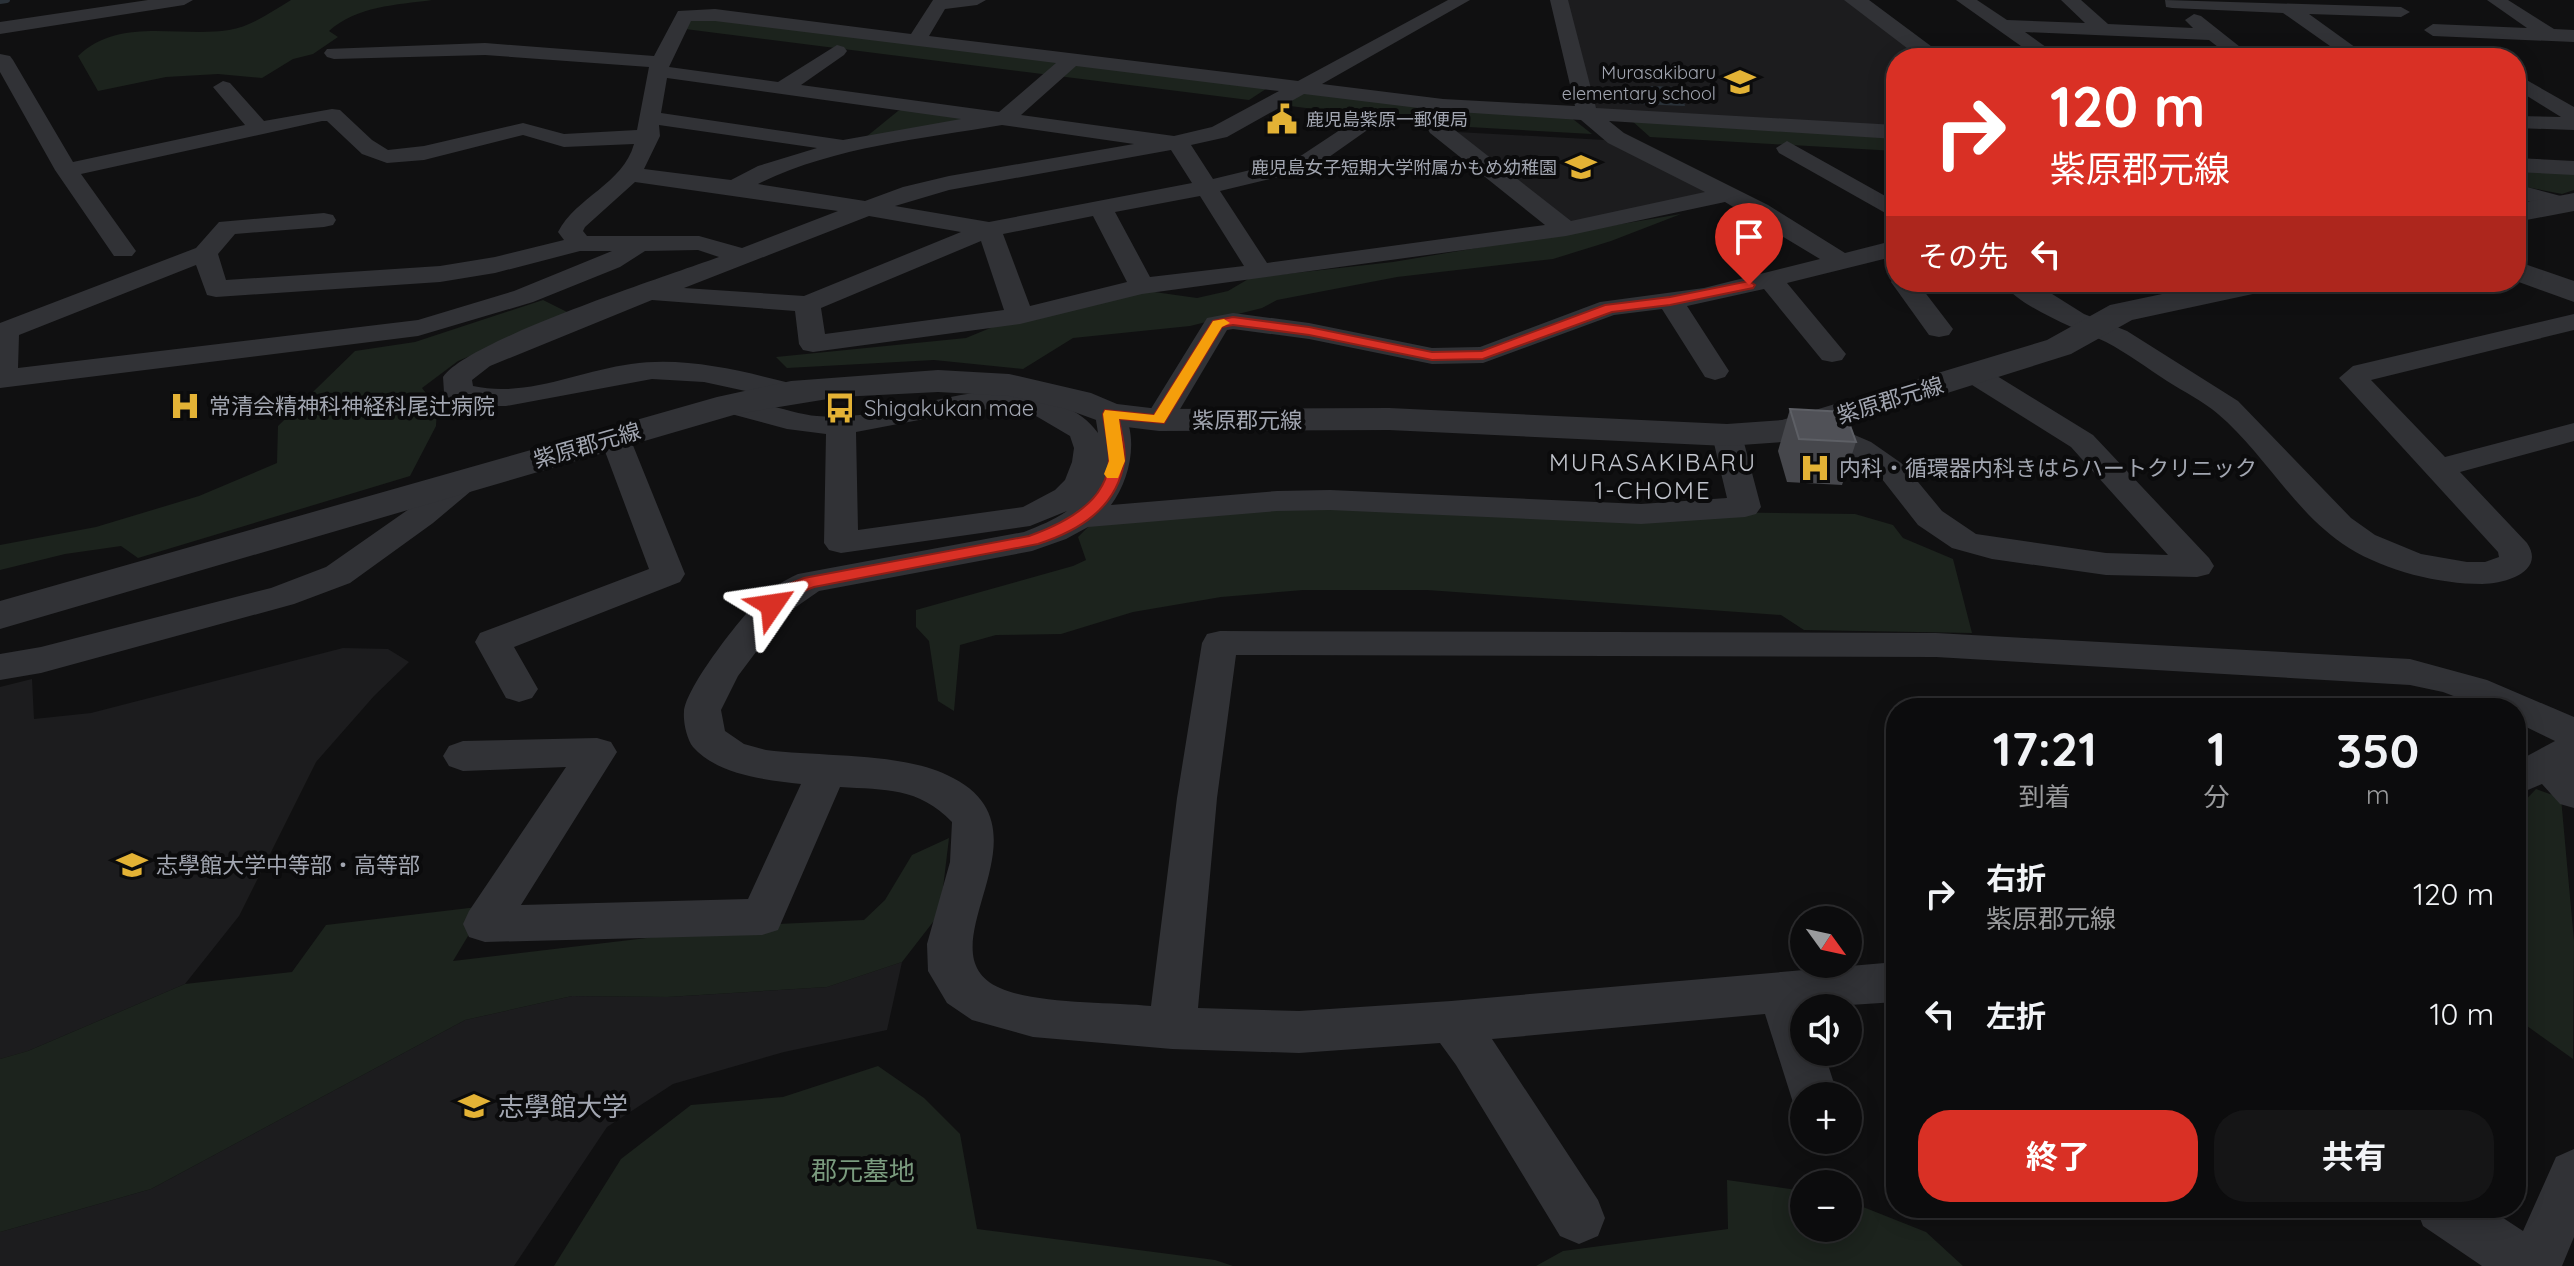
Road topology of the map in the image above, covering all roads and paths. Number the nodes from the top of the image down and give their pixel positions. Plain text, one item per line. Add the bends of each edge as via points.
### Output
1 (184, 0) edge
2 (977, 0) edge
3 (1461, 0) edge
4 (1559, 0) edge
5 (1855, 0) edge
6 (1965, 0) edge
7 (2070, 0) edge
8 (2382, 0) edge
9 (2496, 0) edge
10 (2170, 1) edge
11 (940, 2) edge
12 (2288, 8) junction
13 (2401, 12) junction
14 (680, 23) junction
15 (2002, 25) junction
16 (0, 28) edge
17 (2103, 30) junction
18 (2433, 30) junction
19 (2214, 35) junction
20 (2549, 35) junction
21 (2574, 36) edge
22 (917, 40) junction
23 (1920, 48) edge
24 (2036, 48) edge
25 (2231, 48) edge
26 (2346, 48) edge
27 (2463, 48) edge
28 (2574, 49) edge
29 (387, 51) junction
30 (514, 51) junction
31 (837, 51) junction
32 (334, 53) dead end
33 (861, 54) dead end
34 (1072, 59) junction
35 (0, 60) edge
36 (659, 66) junction
37 (482, 72) dead end
38 (345, 74) dead end
39 (1020, 74) dead end
40 (1051, 78) junction
41 (1082, 82) dead end
42 (2526, 85) edge
43 (223, 87) dead end
44 (782, 88) junction
45 (2526, 88) edge
46 (2574, 89) edge
47 (1297, 99) junction
48 (1237, 102) dead end
49 (901, 104) junction
50 (1268, 105) junction
51 (1343, 115) dead end
52 (2574, 116) edge
53 (1005, 118) junction
54 (1372, 119) junction
55 (2526, 122) edge
56 (2574, 124) edge
57 (1587, 125) junction
58 (650, 127) junction
59 (1438, 128) junction
60 (260, 129) junction
61 (1468, 129) dead end
62 (1886, 132) edge
63 (1616, 138) junction
64 (1663, 141) dead end
65 (1178, 143) junction
66 (847, 146) junction
67 (1834, 151) dead end
68 (2526, 166) edge
69 (2574, 168) edge
70 (66, 170) junction
71 (630, 174) junction
72 (734, 187) junction
73 (1209, 187) junction
74 (2526, 193) edge
75 (1728, 194) junction
76 (2569, 203) edge
77 (1886, 206) edge
78 (1101, 208) junction
79 (861, 210) junction
80 (2526, 211) edge
81 (324, 220) dead end
82 (989, 229) junction
83 (1566, 229) junction
84 (640, 243) junction
85 (580, 244) junction
86 (123, 251) dead end
87 (205, 253) junction
88 (744, 256) junction
89 (1886, 257) edge
90 (1839, 260) junction
91 (1260, 272) junction
92 (2526, 274) edge
93 (1771, 280) junction
94 (1142, 286) junction
95 (1911, 292) edge
96 (2031, 292) edge
97 (2217, 292) edge
98 (2574, 292) edge
99 (646, 294) junction
100 (1670, 301) junction
101 (807, 304) junction
102 (1020, 316) junction
103 (2574, 322) edge
104 (2095, 328) junction
105 (1939, 329) dead end
106 (1832, 354) dead end
107 (1715, 371) dead end
108 (1974, 374) junction
109 (2, 378) edge
110 (791, 392) junction
111 (730, 405) junction
112 (1110, 414) junction
113 (1159, 420) junction
114 (1807, 425) junction
115 (841, 426) junction
116 (2574, 432) edge
117 (1727, 435) junction
118 (615, 438) junction
119 (2437, 469) junction
120 (466, 479) junction
121 (1085, 517) junction
122 (0, 615) edge
123 (0, 667) edge
124 (519, 689) dead end
125 (2500, 698) edge
126 (2526, 716) edge
127 (463, 756) dead end
128 (2553, 757) edge
129 (827, 771) junction
130 (2574, 793) edge
131 (1886, 983) edge
132 (1782, 990) junction
133 (1451, 1022) junction
134 (1172, 1028) junction
135 (1809, 1082) edge
136 (2574, 1174) edge
137 (1579, 1218) dead end
138 (2458, 1218) edge
139 (2532, 1266) edge

1 - 16 street
2 - 11 street
3 - 47 street
4 - 57 street
5 - 23 street
6 - 15 street
7 - 17 street
8 - 13 street
9 - 20 street
10 - 12 street
10 - 19 street
11 - 22 street
12 - 13 street
12 - 26 street
13 - 18 street
14 - 22 street via 715,15
14 - 31 street
14 - 36 street
15 - 17 street
15 - 24 street
17 - 19 street
18 - 20 street
18 - 27 street
19 - 25 street
20 - 21 street
20 - 28 street
22 - 34 street
29 - 30 street
29 - 32 street
29 - 38 street via 369,70
30 - 36 street
30 - 37 street
31 - 33 street
31 - 44 street
34 - 40 street
34 - 47 street
35 - 70 street
36 - 44 street
36 - 58 street
39 - 40 street
40 - 41 street
40 - 53 street
42 - 46 street
43 - 60 street
44 - 49 street
45 - 52 street
47 - 50 street
47 - 57 street via 1443,105
48 - 50 street
49 - 53 street
49 - 66 street
50 - 65 street via 1219,132
51 - 54 street
53 - 65 street
53 - 66 street
54 - 59 street
54 - 73 street via 1304,164
55 - 56 street
57 - 62 street
57 - 63 street
58 - 60 street via 571,140 523,129 391,158 376,154 332,115
58 - 66 street
58 - 71 street
59 - 61 street
59 - 83 street
60 - 70 street
63 - 64 street
63 - 75 street
65 - 73 street
65 - 79 street via 964,179
66 - 72 street via 766,171
67 - 77 street via 1780,148
68 - 69 street
70 - 86 street
71 - 72 street
71 - 85 street via 574,224 570,232
72 - 79 street
73 - 78 street
73 - 91 street
74 - 76 street
75 - 83 street
75 - 90 street
76 - 80 street
78 - 82 street
78 - 94 street
79 - 82 street
79 - 88 street
81 - 87 street via 228,227
82 - 101 street
82 - 102 street
83 - 91 street
84 - 85 street
84 - 88 street via 699,243
84 - 109 street via 626,254 484,312 418,328
85 - 87 street via 440,274 216,289
87 - 109 street via 5,331
88 - 99 street
89 - 90 street
90 - 93 street
91 - 94 street
92 - 98 street
93 - 100 street
93 - 106 street
94 - 102 street
95 - 105 street
96 - 104 street
97 - 104 street, 紫原郡元線 via 2122,312
99 - 101 street
99 - 110 street via 480,360 457,377 459,392 478,398 552,391 650,370 740,379
100 - 107 street
100 - 113 street via 1609,308 1494,351 1458,357 1399,352 1261,324 1217,324
101 - 102 street via 813,344
103 - 119 street via 2353,378
104 - 108 street, 紫原郡元線 via 2059,347
104 - 119 street via 2228,407 2339,525 2363,542 2413,563 2455,572 2488,573 2516,563 2515,550
108 - 114 street, 紫原郡元線
108 - 114 street via 2082,441 2197,566 2106,564 1964,541 1930,518 1893,472 1860,449
110 - 111 street, 紫原郡元線
110 - 112 street, 紫原郡元線 via 886,382 975,382 1033,389
111 - 115 street via 764,416
111 - 118 street, 紫原郡元線
112 - 113 street, 紫原郡元線
112 - 121 street via 1117,461 1106,491
113 - 117 street, 紫原郡元線 via 1389,419
114 - 117 street, 紫原郡元線
115 - 115 street via 984,398 1024,401 1060,414 1085,432 1091,450 1072,493 1030,516 841,543
116 - 119 street
117 - 121 street via 1745,507 1641,514 1330,500
118 - 120 street, 紫原郡元線
118 - 124 street via 668,574 493,642
120 - 122 street, 紫原郡元線
120 - 123 street via 338,575 282,596
121 - 129 street via 1032,541 810,582 772,605 710,688 701,714 707,739 752,765
125 - 134 street via 2410,672 1936,645 1220,643
126 - 128 street
127 - 129 street via 597,752 485,924 762,917
128 - 130 street
129 - 134 street via 917,779 946,791 973,818 971,862 949,944 951,971 963,989 988,1006 1033,1017
131 - 132 street
132 - 133 street
132 - 135 street
133 - 134 street via 1299,1032
133 - 137 street
136 - 139 street
138 - 139 street

